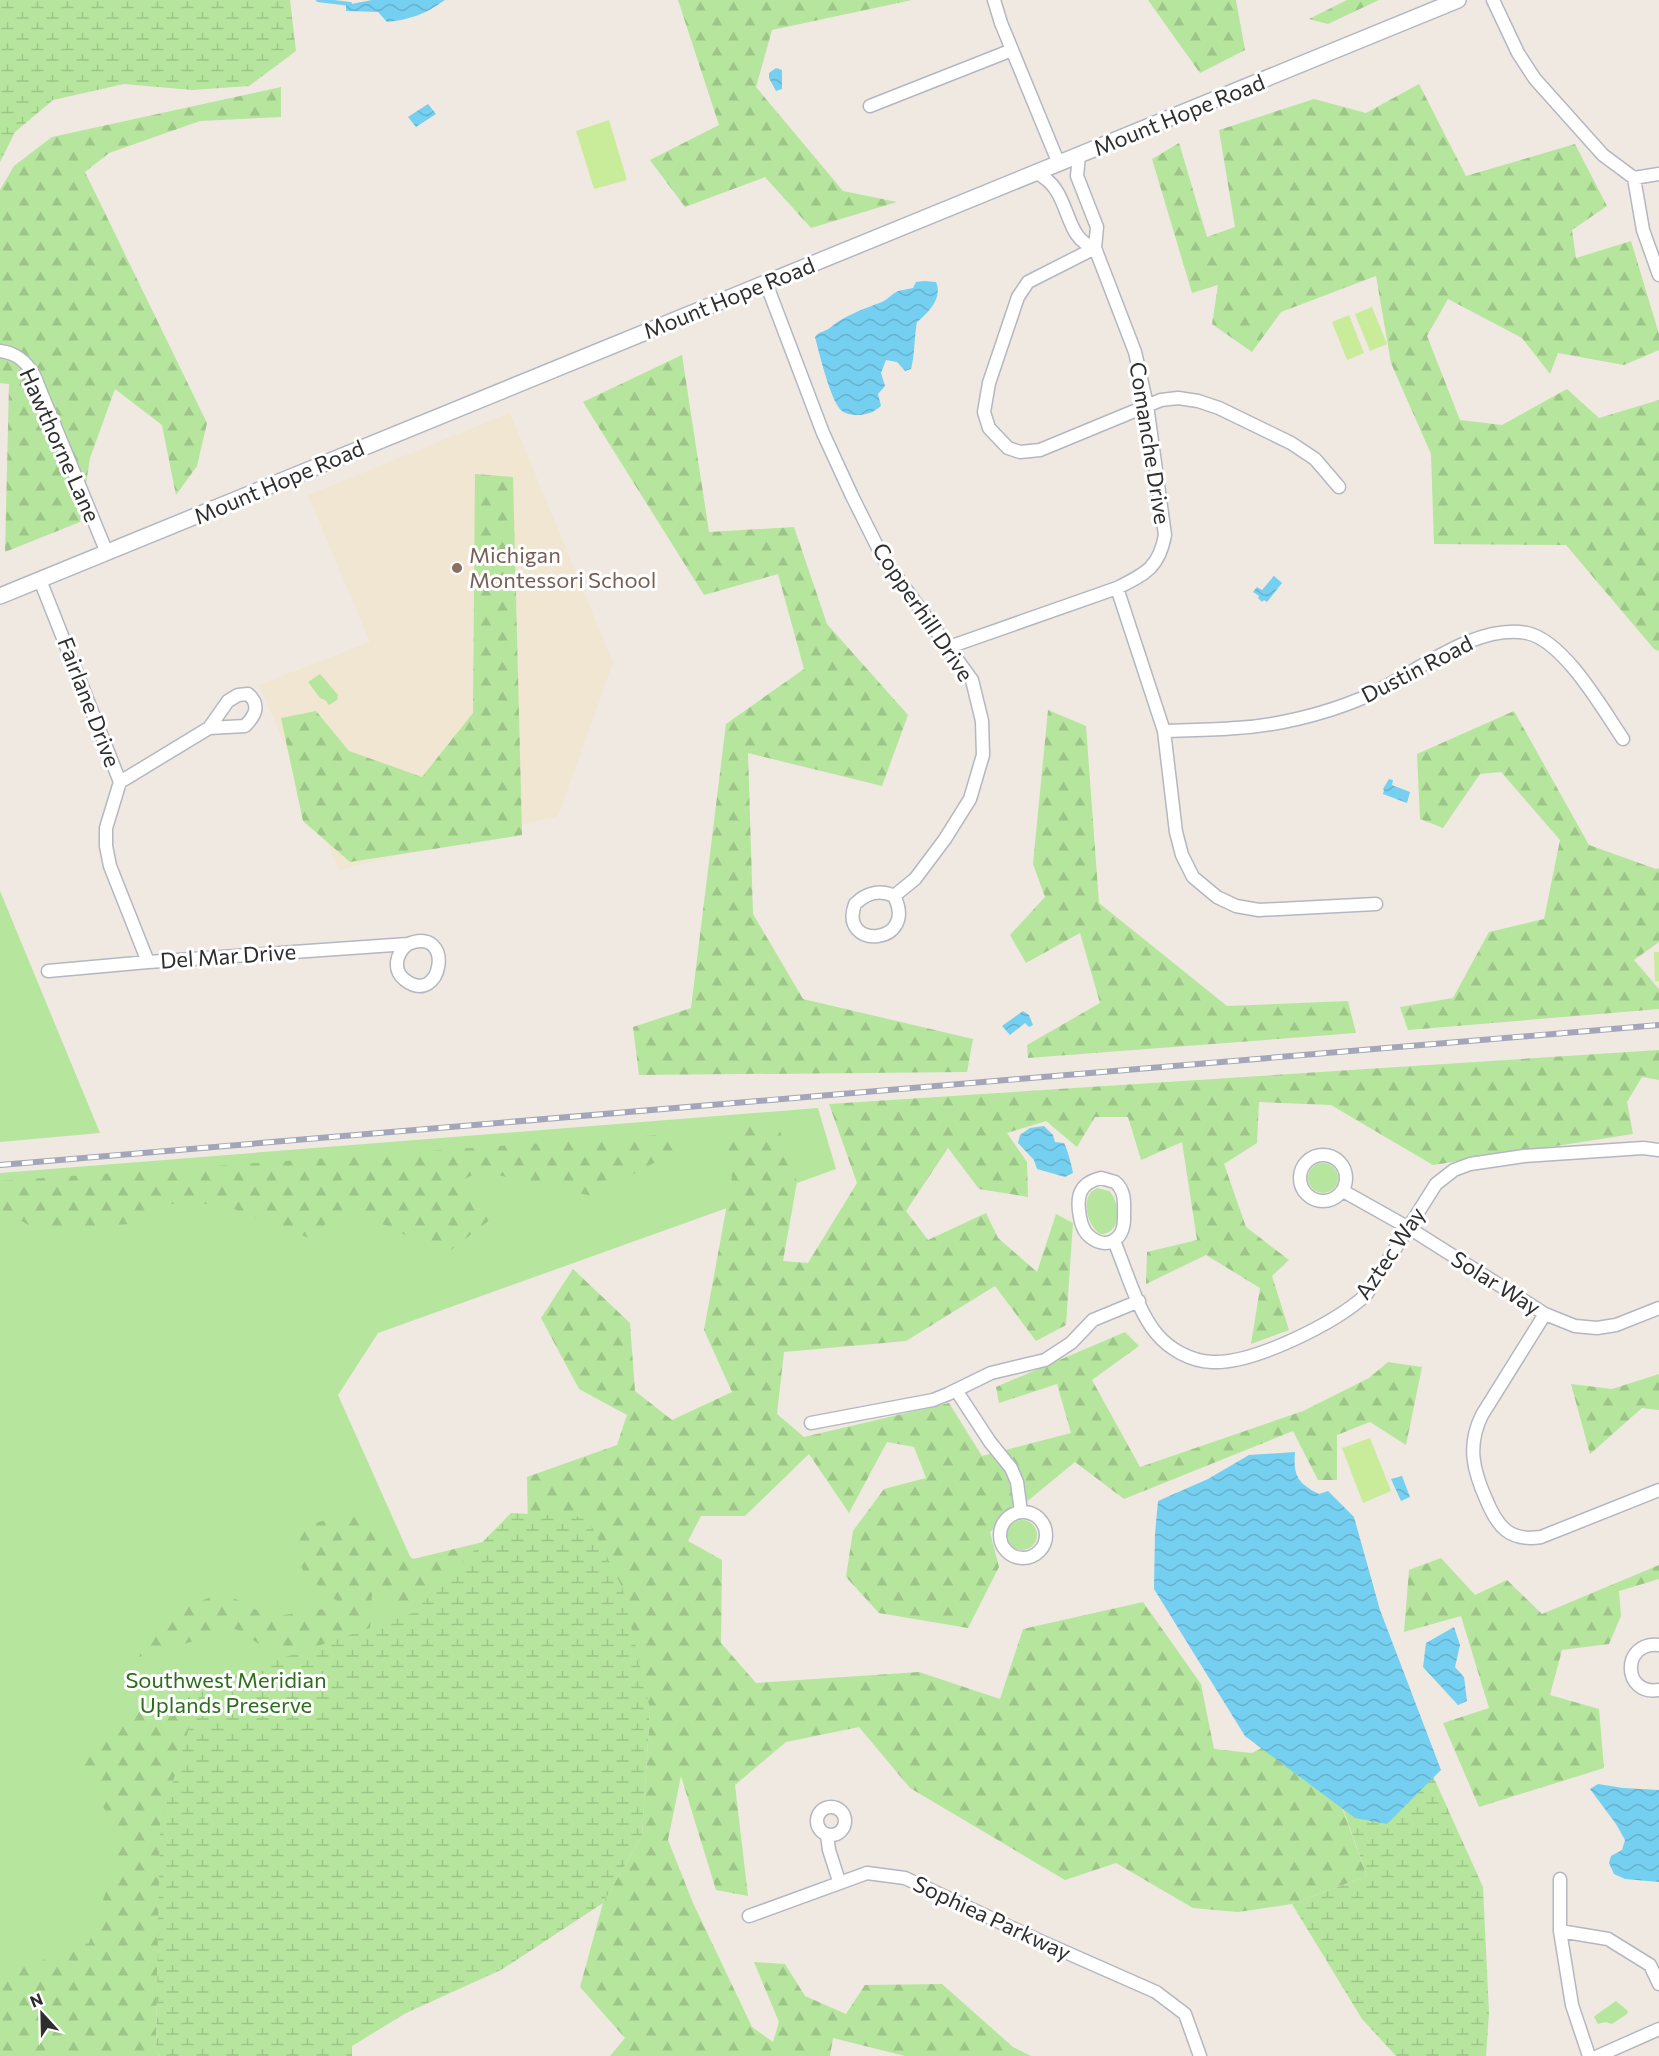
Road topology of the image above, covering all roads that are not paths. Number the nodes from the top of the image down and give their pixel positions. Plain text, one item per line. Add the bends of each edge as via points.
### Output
1 (994, 0) edge
2 (1458, 0) edge
3 (1493, 0) edge
4 (1012, 50) junction
5 (870, 106) dead end
6 (1079, 156) junction
7 (1059, 164) junction
8 (1036, 173) junction
9 (1659, 174) edge
10 (1634, 178) junction
11 (1095, 248) junction
12 (1659, 275) edge
13 (766, 283) junction
14 (0, 351) edge
15 (1147, 405) junction
16 (1339, 487) dead end
17 (107, 553) junction
18 (40, 580) junction
19 (1117, 588) junction
20 (0, 596) edge
21 (949, 647) junction
22 (209, 728) dead end
23 (1164, 731) junction
24 (1623, 739) dead end
25 (120, 782) junction
26 (894, 896) dead end
27 (1376, 904) dead end
28 (408, 944) dead end
29 (148, 962) junction
30 (48, 971) dead end
31 (1659, 1150) edge
32 (1343, 1191) dead end
33 (1409, 1228) junction
34 (1114, 1241) junction
35 (1139, 1301) junction
36 (1659, 1308) edge
37 (1545, 1314) junction
38 (956, 1390) junction
39 (811, 1423) dead end
40 (1659, 1490) edge
41 (1021, 1512) dead end
42 (1659, 1645) edge
43 (1659, 1690) edge
44 (827, 1834) dead end
45 (1560, 1879) dead end
46 (839, 1881) junction
47 (749, 1916) dead end
48 (1560, 1931) junction
49 (1659, 1984) edge
50 (1659, 2029) edge
51 (1200, 2056) edge
52 (1588, 2056) edge
53 (1598, 2056) edge

1 - 4 street
2 - 6 street, Mount Hope Road
3 - 10 street via 1518,54 1535,79 1603,155
4 - 5 street
4 - 7 street
6 - 7 street, Mount Hope Road
6 - 11 street, Comanche Drive via 1077,176 1097,227
7 - 8 street, Mount Hope Road
8 - 11 street, Comanche Drive via 1057,189 1080,240
8 - 13 street, Mount Hope Road
9 - 10 street
10 - 12 street via 1643,230
11 - 15 street, Comanche Drive via 1135,352
11 - 15 street via 1028,282 1018,297 989,383 984,412 989,428 1008,448 1020,452 1040,450
13 - 17 street, Mount Hope Road
13 - 21 street, Copperhill Drive via 823,433 877,547
14 - 17 street, Hawthorne Lane via 19,357 30,367
15 - 16 street via 1178,398 1219,408 1291,443 1315,459
15 - 19 street, Comanche Drive via 1165,535 1163,550 1155,565
17 - 18 street, Mount Hope Road
18 - 20 street, Mount Hope Road
18 - 25 street, Fairlane Drive
19 - 21 street, Comanche Drive
19 - 23 street
21 - 26 street, Copperhill Drive via 972,680 982,721 983,755 970,799 945,839 915,879
22 - 25 street
23 - 24 street, Dustin Road via 1239,728 1299,718 1361,699 1481,636 1506,632 1528,633 1553,646 1576,671
23 - 27 street via 1182,855 1193,876 1217,897 1259,910
25 - 29 street, Fairlane Drive via 106,828 106,846 110,866
28 - 29 street, Del Mar Drive
29 - 30 street, Del Mar Drive
31 - 33 street, Aztec Way via 1560,1154 1470,1164 1436,1184
32 - 33 street, Solar Way
33 - 35 street, Aztec Way via 1357,1304 1324,1324 1256,1354 1213,1362 1180,1353 1156,1333
33 - 37 street, Solar Way
34 - 34 street via 1125,1227 1123,1194 1113,1180 1095,1180 1083,1186 1078,1197 1081,1224 1094,1239
34 - 35 street, Aztec Way
35 - 38 street via 1093,1320 1071,1343 1045,1360 991,1373
36 - 37 street, Solar Way via 1597,1328 1575,1326
37 - 40 street via 1475,1432 1474,1471 1494,1520 1516,1536 1541,1537
38 - 39 street via 933,1400
38 - 41 street via 1011,1468
42 - 43 street via 1640,1649 1632,1658 1630,1670 1639,1686
44 - 46 street
45 - 48 street
46 - 47 street, Sophiea Parkway
46 - 51 street, Sophiea Parkway via 867,1872 905,1878 1156,1992 1185,2013
48 - 49 street via 1608,1939 1650,1965
48 - 52 street via 1572,2006
50 - 53 street

